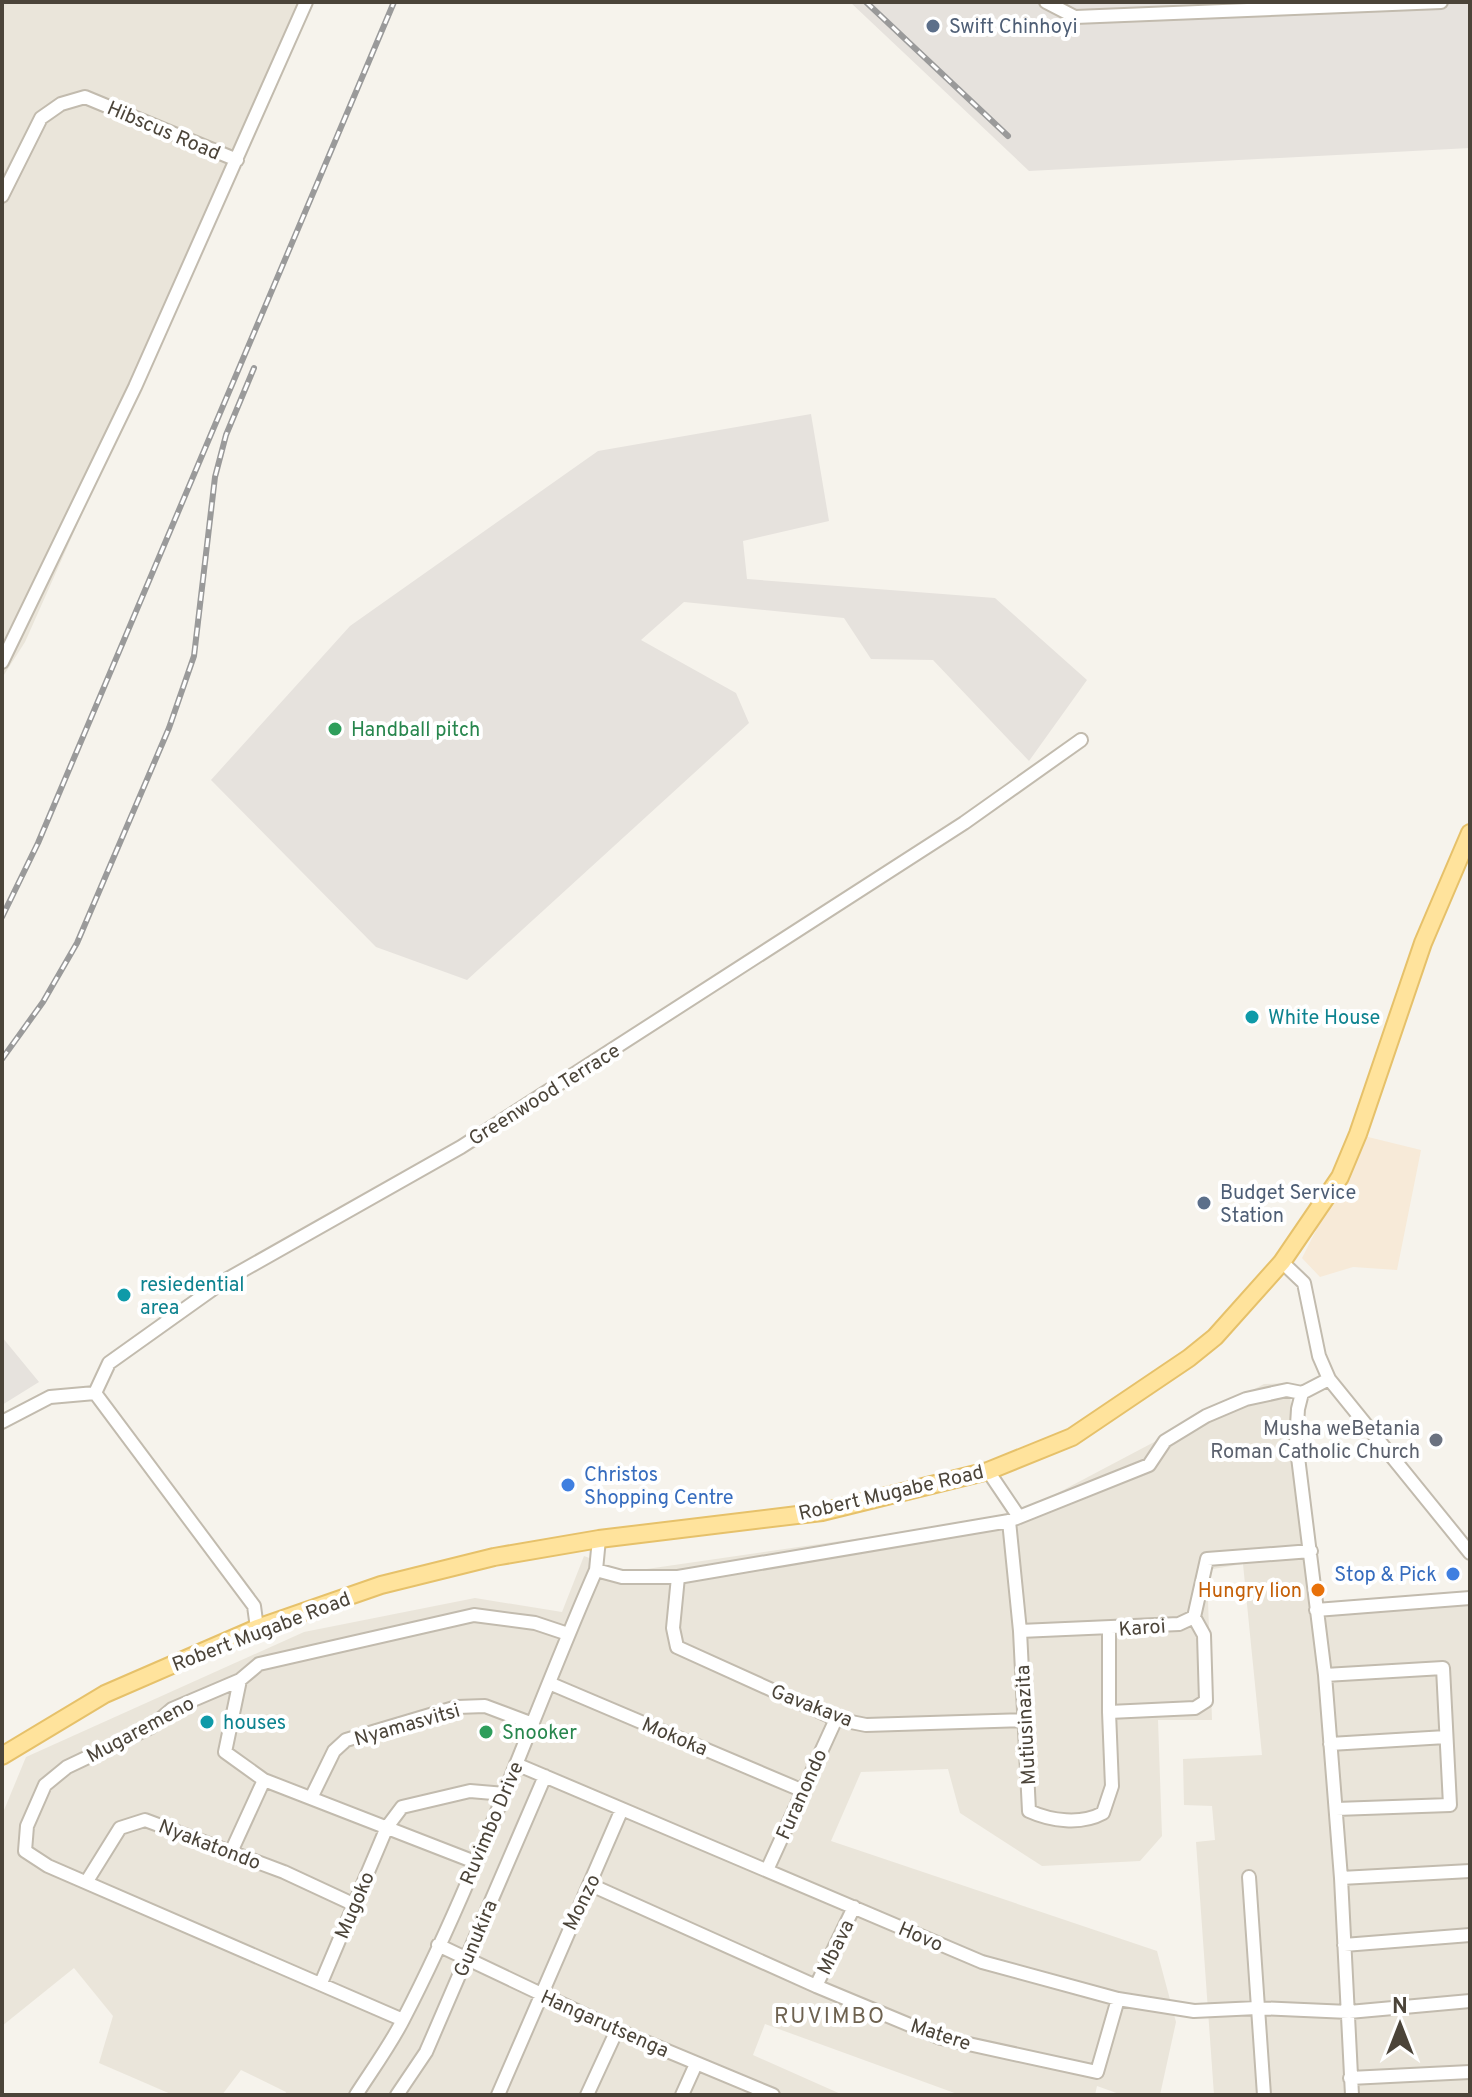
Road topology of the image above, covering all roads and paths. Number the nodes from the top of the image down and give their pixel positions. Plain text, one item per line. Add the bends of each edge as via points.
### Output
1 (306, 2) edge
2 (1046, 2) edge
3 (1441, 2) edge
4 (237, 160) junction
5 (2, 196) edge
6 (2, 662) edge
7 (1081, 740) dead end
8 (1470, 833) edge
9 (1282, 1262) junction
10 (1329, 1379) junction
11 (95, 1393) junction
12 (1302, 1393) junction
13 (2, 1422) edge
14 (988, 1471) junction
15 (1014, 1519) junction
16 (599, 1539) junction
17 (1311, 1551) junction
18 (1470, 1553) edge
19 (596, 1570) junction
20 (678, 1577) junction
21 (1470, 1598) edge
22 (1316, 1610) junction
23 (1194, 1617) junction
24 (257, 1628) junction
25 (1109, 1629) junction
26 (1020, 1631) junction
27 (568, 1634) junction
28 (1325, 1675) junction
29 (240, 1680) junction
30 (549, 1683) junction
31 (1109, 1712) junction
32 (836, 1719) junction
33 (1026, 1720) junction
34 (533, 1724) junction
35 (1446, 1737) junction
36 (1330, 1744) junction
37 (2, 1756) edge
38 (516, 1764) junction
39 (545, 1776) junction
40 (264, 1780) junction
41 (801, 1790) junction
42 (505, 1794) junction
43 (311, 1798) junction
44 (622, 1809) junction
45 (1336, 1809) junction
46 (387, 1827) junction
47 (231, 1852) junction
48 (475, 1862) junction
49 (767, 1870) junction
50 (1470, 1871) edge
51 (1249, 1877) dead end
52 (1341, 1878) junction
53 (87, 1881) junction
54 (591, 1885) junction
55 (355, 1905) junction
56 (854, 1907) junction
57 (1470, 1935) edge
58 (438, 1945) junction
59 (1344, 1945) junction
60 (466, 1958) junction
61 (321, 1983) junction
62 (816, 1986) junction
63 (540, 1995) junction
64 (1118, 1999) junction
65 (1470, 2001) edge
66 (1257, 2008) junction
67 (1349, 2012) junction
68 (403, 2020) junction
69 (617, 2030) junction
70 (696, 2064) junction
71 (1470, 2072) edge
72 (1350, 2078) junction
73 (356, 2095) edge
74 (397, 2095) edge
75 (498, 2095) edge
76 (587, 2095) edge
77 (682, 2095) edge
78 (773, 2095) edge
79 (1264, 2095) edge
80 (1352, 2095) edge

1 - 4 street
2 - 3 street via 1075,17
4 - 5 street, Hibscus Road via 85,97 61,104 41,118
4 - 6 street
7 - 11 street, Greenwood Terrace via 964,823 474,1139 224,1281 109,1363
8 - 9 main road, Robert Mugabe Road via 1423,943 1340,1177
9 - 10 street via 1304,1283
9 - 14 main road, Robert Mugabe Road via 1215,1337 1189,1358 1072,1437
10 - 12 street
10 - 18 street
11 - 13 street via 50,1397
11 - 24 street via 254,1606
12 - 15 street via 1287,1390 1246,1399 1206,1416 1165,1441 1149,1465
12 - 17 street via 1296,1441
14 - 15 street
14 - 16 main road, Robert Mugabe Road via 822,1512
15 - 20 street
15 - 26 street, Mutiusinazita
16 - 19 street, Ruvimbo Drive
16 - 24 main road, Robert Mugabe Road via 494,1557 381,1585
17 - 22 street
17 - 23 street, Karoi via 1207,1559
19 - 20 street via 622,1577
19 - 27 street, Ruvimbo Drive
20 - 32 street, Gavakava via 673,1628 677,1647
21 - 22 street
22 - 28 street
23 - 25 street, Karoi via 1179,1624
23 - 31 street via 1204,1635 1206,1701 1195,1708
24 - 37 main road, Robert Mugabe Road via 105,1694
25 - 26 street, Karoi
25 - 31 street, Mutiusinazita
26 - 33 street, Mutiusinazita
27 - 29 street, Mugaremeno via 535,1623 474,1615 259,1664
27 - 30 street, Ruvimbo Drive
28 - 35 street via 1443,1668
28 - 36 street
29 - 40 street via 225,1752
29 - 53 street, Mugaremeno via 172,1709 151,1727 67,1767 45,1785 27,1826 25,1851
30 - 34 street, Ruvimbo Drive
30 - 41 street, Mokoka
31 - 33 street, Mutiusinazita via 1112,1786 1103,1813 1092,1819 1048,1819 1029,1811
32 - 33 street, Gavakava via 866,1725
32 - 41 street, Furanondo
34 - 38 street, Ruvimbo Drive
34 - 43 street, Nyamasvitsi via 485,1706 457,1707 346,1740 334,1751
35 - 36 street
35 - 45 street via 1450,1805
36 - 45 street
38 - 39 street, Hovo
38 - 42 street, Ruvimbo Drive
39 - 44 street, Hovo
39 - 60 street, Gunukira
40 - 43 street
40 - 47 street
41 - 49 street, Furanondo
42 - 46 street via 470,1791 402,1807
42 - 48 street, Ruvimbo Drive
43 - 46 street
44 - 49 street, Hovo
44 - 54 street, Monzo
45 - 52 street
46 - 48 street
46 - 55 street, Mugoko
47 - 53 street, Nyakatondo via 145,1820 120,1828
47 - 55 street, Nyakatondo
48 - 58 street, Ruvimbo Drive
49 - 56 street, Hovo
50 - 52 street
51 - 66 street
52 - 59 street
53 - 61 street, Mugaremeno
54 - 62 street, Matere
54 - 63 street, Monzo
55 - 61 street, Mugoko
56 - 62 street, Mbava
56 - 64 street, Hovo via 982,1962
57 - 59 street
58 - 60 street, Hangarutsenga
58 - 68 street, Ruvimbo Drive
59 - 67 street
60 - 63 street, Hangarutsenga
60 - 74 street, Gunukira via 426,2052
61 - 68 street, Mugaremeno
62 - 64 street, Matere via 941,2038 1097,2072
63 - 69 street, Hangarutsenga
63 - 75 street, Monzo
64 - 66 street, Hovo via 1194,2011
65 - 67 street, Hovo
66 - 67 street, Hovo
66 - 79 street
67 - 72 street
68 - 73 street, Ruvimbo Drive
69 - 70 street, Hangarutsenga
69 - 76 street
70 - 77 street
70 - 78 street, Hangarutsenga
71 - 72 street
72 - 80 street

